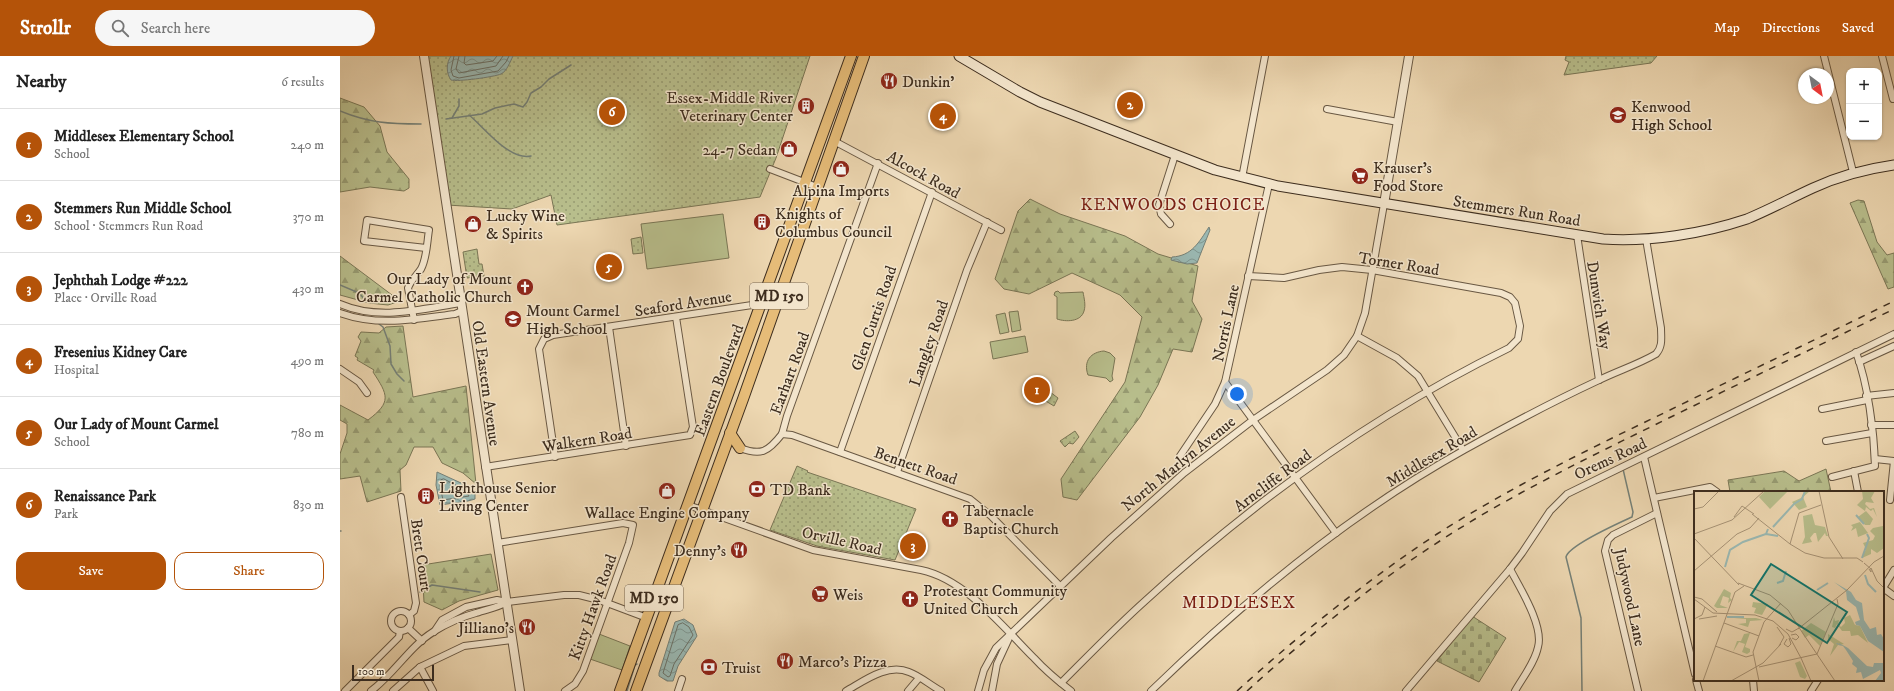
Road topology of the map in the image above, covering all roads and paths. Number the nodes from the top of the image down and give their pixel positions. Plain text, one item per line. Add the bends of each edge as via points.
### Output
1 (424, 56) edge
2 (851, 56) edge
3 (864, 56) edge
4 (959, 56) edge
5 (1265, 56) edge
6 (1409, 56) edge
7 (1824, 56) edge
8 (1882, 56) edge
9 (1893, 99) dead end
10 (1327, 109) dead end
11 (1398, 122) junction
12 (834, 141) junction
13 (1175, 155) junction
14 (878, 163) junction
15 (1894, 165) edge
16 (770, 170) dead end
17 (1853, 172) junction
18 (1242, 178) junction
19 (805, 182) junction
20 (1269, 184) junction
21 (817, 187) junction
22 (932, 192) junction
23 (1384, 204) junction
24 (987, 222) junction
25 (1170, 224) dead end
26 (1001, 230) dead end
27 (1577, 235) junction
28 (1646, 238) junction
29 (426, 248) junction
30 (1372, 270) junction
31 (1248, 276) junction
32 (341, 306) edge
33 (760, 306) junction
34 (462, 307) junction
35 (412, 310) junction
36 (340, 313) edge
37 (676, 316) junction
38 (414, 320) junction
39 (609, 327) junction
40 (1520, 330) joint
41 (1894, 334) edge
42 (1357, 336) junction
43 (1894, 346) edge
44 (1856, 352) junction
45 (1860, 362) junction
46 (340, 369) edge
47 (1599, 380) junction
48 (1226, 382) junction
49 (1428, 390) junction
50 (367, 393) dead end
51 (1894, 393) edge
52 (1867, 398) junction
53 (1822, 408) dead end
54 (1253, 420) junction
55 (1871, 425) junction
56 (1894, 425) edge
57 (730, 433) junction
58 (1872, 433) junction
59 (782, 434) junction
60 (1826, 441) dead end
61 (626, 446) junction
62 (740, 448) junction
63 (724, 450) junction
64 (1463, 450) junction
65 (840, 452) junction
66 (1180, 456) dead end
67 (555, 457) junction
68 (1644, 457) junction
69 (1875, 459) junction
70 (1894, 461) edge
71 (485, 467) junction
72 (1854, 471) junction
73 (897, 472) junction
74 (1296, 477) junction
75 (1832, 477) dead end
76 (1716, 491) edge
77 (1858, 491) edge
78 (401, 497) dead end
79 (1654, 498) junction
80 (1890, 500) dead end
81 (688, 505) junction
82 (702, 510) junction
83 (1657, 513) junction
84 (1336, 533) junction
85 (497, 543) junction
86 (1510, 569) junction
87 (1894, 570) edge
88 (1060, 586) junction
89 (1884, 586) edge
90 (1884, 589) edge
91 (1894, 596) edge
92 (508, 602) junction
93 (608, 603) junction
94 (409, 615) junction
95 (646, 618) junction
96 (408, 628) junction
97 (400, 631) junction
98 (1010, 636) junction
99 (512, 640) junction
100 (422, 641) junction
101 (420, 667) junction
102 (1694, 670) edge
103 (642, 676) junction
104 (919, 678) junction
105 (682, 679) dead end
106 (1696, 681) edge
107 (1753, 681) edge
108 (1817, 681) edge
109 (1061, 683) junction
110 (992, 688) edge
111 (345, 691) edge
112 (371, 691) edge
113 (393, 691) edge
114 (433, 691) edge
115 (520, 691) edge
116 (565, 691) edge
117 (620, 691) edge
118 (636, 691) edge
119 (678, 691) edge
120 (846, 691) edge
121 (908, 691) edge
122 (941, 691) edge
123 (978, 691) edge
124 (1070, 691) edge
125 (1151, 691) edge
126 (1406, 691) edge
127 (1515, 691) edge
128 (1638, 691) edge
129 (1699, 691) edge
130 (1754, 691) edge
131 (1811, 691) edge

1 - 34 street, Old Eastern Avenue
2 - 19 main road, Eastern Boulevard / MD 150
3 - 12 main road, Eastern Boulevard / MD 150
4 - 13 main road, Stemmers Run Road via 1020,92
5 - 18 street
6 - 11 street, North Marlyn Avenue
7 - 17 street
8 - 9 street
10 - 11 street
11 - 23 street, North Marlyn Avenue
12 - 14 street, Alcock Road
12 - 21 main road, Eastern Boulevard / MD 150
13 - 18 main road, Stemmers Run Road
13 - 25 street via 1159,205 1161,214
14 - 22 street, Alcock Road
14 - 59 street, Earhart Road
15 - 17 main road, Stemmers Run Road
16 - 19 street
17 - 28 main road, Stemmers Run Road via 1759,214 1730,224 1683,234
18 - 20 main road, Stemmers Run Road
19 - 21 street
19 - 33 main road, Eastern Boulevard / MD 150
20 - 23 main road, Stemmers Run Road
20 - 31 street, Norris Lane
21 - 57 main road, Eastern Boulevard / MD 150
22 - 24 street, Alcock Road
22 - 65 street, Glen Curtis Road
23 - 27 main road, Stemmers Run Road
23 - 30 street, North Marlyn Avenue
24 - 26 street, Alcock Road
24 - 73 street, Langley Road via 967,270
27 - 28 main road, Stemmers Run Road via 1618,240
27 - 47 street, Dunwich Way
28 - 47 street, Middlesex Road via 1661,328 1661,346 1656,354
29 - 29 street via 429,230 367,220 364,241
29 - 35 street via 421,268 408,288
30 - 31 street, Torner Road via 1342,267 1284,278
30 - 40 street, Torner Road via 1507,295 1516,306
30 - 42 street, North Marlyn Avenue via 1368,304
31 - 48 street, Norris Lane
32 - 35 street via 377,313
33 - 37 street, Seaford Avenue
33 - 81 main road, Eastern Boulevard / MD 150
34 - 35 street
34 - 38 street via 455,314
34 - 71 street, Old Eastern Avenue
35 - 38 street
36 - 38 street via 381,322
37 - 39 street, Seaford Avenue
37 - 61 street, Walkern Road via 693,422 692,433 686,437
39 - 61 street
39 - 67 street, Seaford Avenue via 549,336 541,342 539,349
40 - 49 street, Arncliffe Road via 1518,338 1509,348
41 - 44 street, Orems Road
42 - 49 street via 1397,358 1418,376
42 - 54 street, North Marlyn Avenue via 1338,361
43 - 45 street
44 - 45 street
44 - 68 street, Orems Road
45 - 52 street
46 - 50 street via 359,382
47 - 64 street, Middlesex Road
48 - 54 street
48 - 66 street, Norris Lane via 1216,404
49 - 64 street
49 - 74 street, Arncliffe Road
51 - 52 street
52 - 53 street
52 - 55 street
54 - 74 street
54 - 88 street, North Marlyn Avenue via 1178,478
55 - 56 street
55 - 58 street
57 - 62 main road
57 - 63 main road, Eastern Boulevard / MD 150
58 - 60 street
58 - 69 street
59 - 62 street via 774,444 761,453
59 - 65 street, Bennett Road via 799,437
61 - 67 street, Walkern Road
62 - 63 main road via 730,447
63 - 82 main road, Eastern Boulevard / MD 150
64 - 84 street, Middlesex Road via 1384,499
65 - 73 street, Bennett Road
67 - 71 street, Walkern Road
68 - 79 street
68 - 86 street, Orems Road via 1580,486 1563,497 1550,511
69 - 70 street
69 - 72 street via 1876,466
70 - 80 street
71 - 85 street, Old Eastern Avenue
72 - 75 street
72 - 77 street
73 - 88 street, Bennett Road via 977,502
74 - 84 street
74 - 109 street, Arncliffe Road via 1145,600
76 - 79 street via 1710,487 1703,487
78 - 94 street, Brett Court via 416,603 414,611
79 - 83 street
81 - 82 street, Orville Road
81 - 95 main road, Eastern Boulevard / MD 150
82 - 98 street, Orville Road via 813,550 938,574 974,599
82 - 103 main road, Eastern Boulevard / MD 150
83 - 102 street
83 - 128 street, Judywood Lane via 1613,535 1608,540 1605,551
84 - 125 street, Middlesex Road via 1248,602
85 - 92 street, Old Eastern Avenue
85 - 93 street, Kitty Hawk Road via 623,523 633,525
86 - 126 street, Orems Road
86 - 127 street via 1534,619 1539,636 1535,657
87 - 89 street
88 - 98 street, North Marlyn Avenue
90 - 91 street
92 - 93 street via 572,594
92 - 99 street, Old Eastern Avenue
92 - 100 street via 497,600 466,607 442,620 434,632
93 - 95 street
93 - 116 street, Kitty Hawk Road via 582,671 575,684
94 - 96 street, Brett Court via 411,620
94 - 97 street, Brett Court via 400,611 391,617 391,624
95 - 103 main road via 652,630 642,661
95 - 117 main road, Eastern Boulevard / MD 150
96 - 97 street
96 - 100 street
97 - 111 street via 399,638
98 - 109 street, Orville Road
98 - 110 street, North Marlyn Avenue via 997,664
98 - 123 street, North Marlyn Avenue via 996,648 988,661
99 - 101 street via 464,646
99 - 115 street, Old Eastern Avenue
100 - 112 street
101 - 113 street
101 - 114 street
103 - 118 main road, Eastern Boulevard / MD 150
104 - 120 street via 902,670 884,671
104 - 121 street
104 - 122 street
105 - 119 street
106 - 129 street
107 - 130 street
108 - 131 street
109 - 124 street, Orville Road

